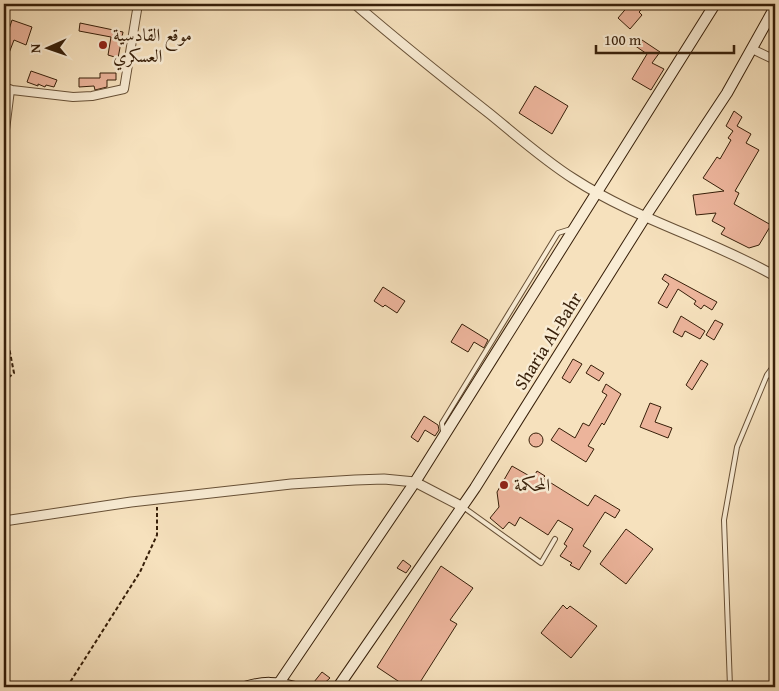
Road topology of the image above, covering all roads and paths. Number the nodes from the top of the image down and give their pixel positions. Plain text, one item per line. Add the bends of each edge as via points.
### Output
1 (138, 4) edge
2 (355, 4) edge
3 (714, 4) edge
4 (775, 7) edge
5 (752, 49) junction
6 (775, 60) edge
7 (4, 87) edge
8 (12, 90) junction
9 (4, 154) edge
10 (596, 192) junction
11 (645, 217) junction
12 (775, 276) edge
13 (4, 299) edge
14 (775, 364) edge
15 (768, 376) junction
16 (775, 377) edge
17 (4, 381) edge
18 (414, 482) junction
19 (157, 499) junction
20 (461, 506) junction
21 (4, 521) edge
22 (555, 539) dead end
23 (280, 682) junction
24 (67, 687) edge
25 (245, 687) edge
26 (295, 687) edge
27 (338, 687) edge
28 (730, 687) edge

1 - 8 street via 124,89 73,97
2 - 10 street via 546,159
3 - 10 main road
4 - 5 main road, Sharia Al-Bahr
5 - 6 street
5 - 11 main road, Sharia Al-Bahr via 727,93
7 - 8 street
8 - 9 lane
10 - 11 street
10 - 18 main road
11 - 12 street via 705,241
11 - 20 main road, Sharia Al-Bahr
13 - 17 path via 5,327 14,373
14 - 15 lane
15 - 16 lane
15 - 28 lane via 737,447 724,520
18 - 19 street via 384,479 300,484
18 - 20 street
18 - 23 main road
19 - 21 street
19 - 24 path via 157,536 140,572
20 - 22 lane via 541,563
20 - 27 main road, Sharia Al-Bahr
23 - 25 main road
23 - 26 main road

